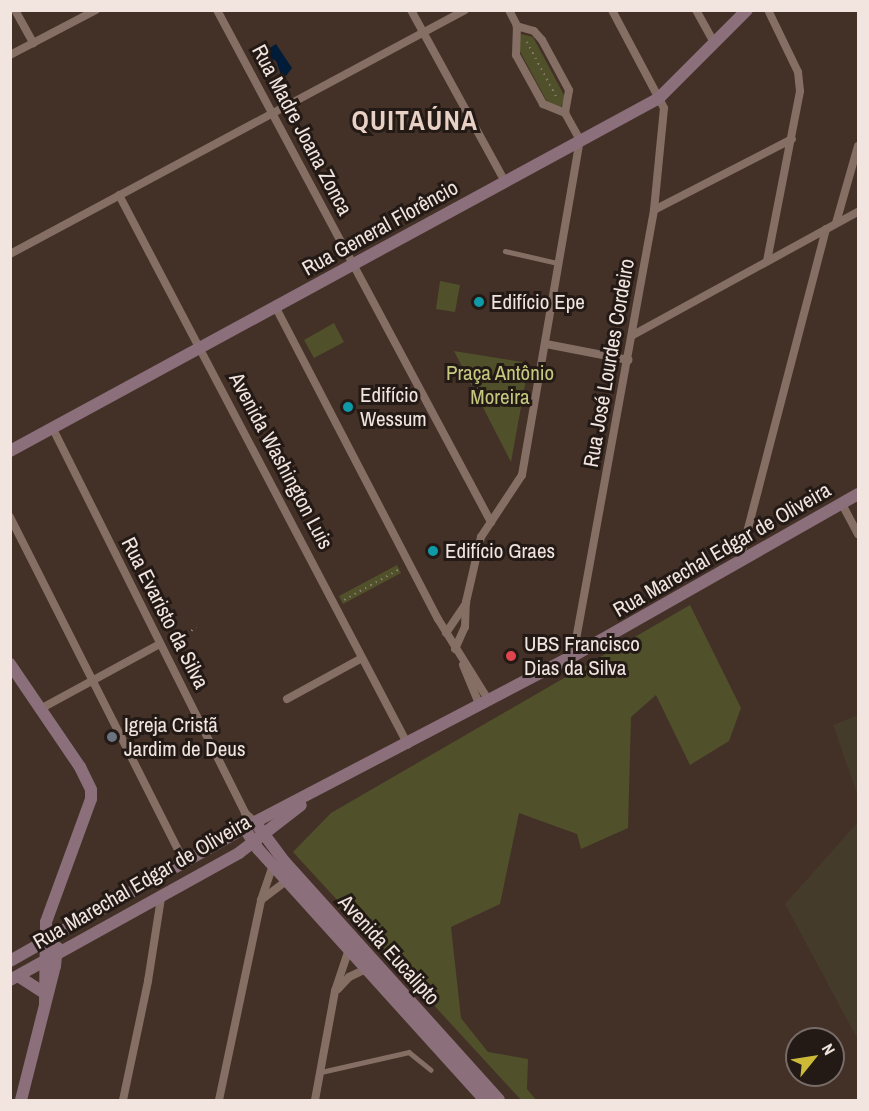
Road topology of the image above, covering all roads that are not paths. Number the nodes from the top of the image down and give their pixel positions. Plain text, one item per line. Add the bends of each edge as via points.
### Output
1 (15, 10) edge
2 (96, 10) edge
3 (217, 10) edge
4 (411, 10) edge
5 (465, 10) edge
6 (509, 10) edge
7 (612, 10) edge
8 (696, 10) edge
9 (747, 10) edge
10 (768, 10) edge
11 (518, 26) junction
12 (423, 33) junction
13 (33, 43) junction
14 (714, 43) junction
15 (10, 55) edge
16 (659, 98) junction
17 (273, 112) junction
18 (566, 113) junction
19 (792, 139) junction
20 (580, 140) junction
21 (858, 146) edge
22 (506, 182) junction
23 (119, 195) junction
24 (654, 210) junction
25 (858, 212) edge
26 (836, 223) junction
27 (826, 229) junction
28 (505, 250) dead end
29 (10, 254) edge
30 (768, 261) junction
31 (561, 263) junction
32 (354, 264) junction
33 (275, 306) junction
34 (633, 335) junction
35 (546, 344) junction
36 (201, 347) junction
37 (628, 360) junction
38 (53, 429) junction
39 (10, 451) edge
40 (858, 494) edge
41 (842, 504) junction
42 (10, 517) edge
43 (491, 522) junction
44 (858, 534) edge
45 (739, 564) junction
46 (466, 602) junction
47 (446, 633) junction
48 (577, 635) junction
49 (160, 644) junction
50 (588, 648) junction
51 (455, 649) junction
52 (573, 656) junction
53 (362, 658) junction
54 (10, 664) edge
55 (95, 679) junction
56 (287, 699) dead end
57 (485, 703) junction
58 (42, 708) junction
59 (408, 745) junction
60 (318, 790) junction
61 (250, 825) junction
62 (265, 835) junction
63 (253, 842) junction
64 (185, 863) junction
65 (273, 865) junction
66 (286, 880) junction
67 (161, 898) junction
68 (261, 900) junction
69 (56, 936) junction
70 (43, 944) junction
71 (351, 944) junction
72 (57, 953) junction
73 (10, 961) edge
74 (43, 962) junction
75 (366, 969) junction
76 (14, 978) edge
77 (335, 991) junction
78 (44, 997) junction
79 (431, 1071) dead end
80 (321, 1072) junction
81 (21, 1101) edge
82 (123, 1101) edge
83 (219, 1101) edge
84 (315, 1101) edge
85 (485, 1101) edge
86 (499, 1101) edge

1 - 13 street
2 - 13 street
3 - 17 street, Rua Madre Joana Zonca
4 - 12 street
5 - 12 street
6 - 11 street
7 - 16 street
8 - 14 street
9 - 14 main road, Rua General Florêncio
10 - 19 street via 800,83
11 - 18 street via 539,36 554,62 568,90
11 - 18 street via 514,47 527,76 547,109
12 - 17 street
12 - 22 street
13 - 15 street
14 - 16 main road, Rua General Florêncio
16 - 20 main road, Rua General Florêncio
16 - 24 street, Rua José Lourdes Cordeiro via 664,108
17 - 23 street
17 - 32 street, Rua Madre Joana Zonca
18 - 20 street
19 - 24 street
19 - 30 street
20 - 22 main road, Rua General Florêncio
20 - 31 street
21 - 26 street
22 - 32 main road, Rua General Florêncio
23 - 29 street
23 - 36 street, Avenida Washington Luis
24 - 34 street, Rua José Lourdes Cordeiro
25 - 26 street
26 - 27 street
27 - 30 street
27 - 45 street
28 - 31 lane
30 - 34 street
31 - 35 street
32 - 33 main road, Rua General Florêncio
32 - 43 street, Rua Madre Joana Zonca
33 - 36 main road, Rua General Florêncio
33 - 47 street
34 - 37 street, Rua José Lourdes Cordeiro
35 - 37 street
35 - 43 street via 522,475
36 - 38 main road, Rua General Florêncio
36 - 53 street, Avenida Washington Luis
37 - 48 street, Rua José Lourdes Cordeiro
38 - 39 main road, Rua General Florêncio
38 - 49 street, Rua Evaristo da Silva
40 - 41 main road, Rua Marechal Edgar de Oliveira
41 - 44 street
41 - 45 main road, Rua Marechal Edgar de Oliveira
42 - 55 street
43 - 46 street via 476,552
45 - 50 main road, Rua Marechal Edgar de Oliveira
46 - 47 street
46 - 51 street via 465,627
47 - 51 street
48 - 50 street
48 - 52 street, Rua José Lourdes Cordeiro
49 - 55 street
49 - 61 street, Rua Evaristo da Silva
50 - 52 main road, Rua Marechal Edgar de Oliveira
51 - 57 street
52 - 57 main road, Rua Marechal Edgar de Oliveira
53 - 56 street
53 - 59 street, Avenida Washington Luis
54 - 58 main road
55 - 58 street
55 - 64 street
57 - 59 main road, Rua Marechal Edgar de Oliveira
58 - 70 main road via 87,780 91,799 46,922
59 - 60 main road, Rua Marechal Edgar de Oliveira
60 - 61 main road, Rua Marechal Edgar de Oliveira
60 - 62 main road, Rua Marechal Edgar de Oliveira
61 - 62 main road, Avenida Eucalipto
61 - 63 main road, Avenida Eucalipto
61 - 64 main road, Rua Marechal Edgar de Oliveira
62 - 63 main road, Rua Marechal Edgar de Oliveira
62 - 71 main road, Avenida Eucalipto
63 - 65 main road, Avenida Eucalipto
63 - 67 main road, Rua Marechal Edgar de Oliveira
64 - 69 main road, Rua Marechal Edgar de Oliveira
65 - 66 main road, Avenida Eucalipto
65 - 68 street
66 - 68 street
66 - 71 main road, Avenida Eucalipto
67 - 72 main road, Rua Marechal Edgar de Oliveira
67 - 82 street
68 - 83 street
69 - 70 main road, Rua Marechal Edgar de Oliveira
69 - 72 main road
70 - 73 main road, Rua Marechal Edgar de Oliveira
70 - 74 main road
71 - 75 main road, Avenida Eucalipto
71 - 77 street
71 - 86 main road, Avenida Eucalipto
72 - 74 main road, Rua Marechal Edgar de Oliveira
72 - 78 main road
74 - 76 main road, Rua Marechal Edgar de Oliveira
74 - 78 main road
75 - 77 street via 349,977
75 - 85 main road, Avenida Eucalipto
76 - 78 main road
77 - 80 street
78 - 81 main road
79 - 80 lane via 409,1052
80 - 84 street

